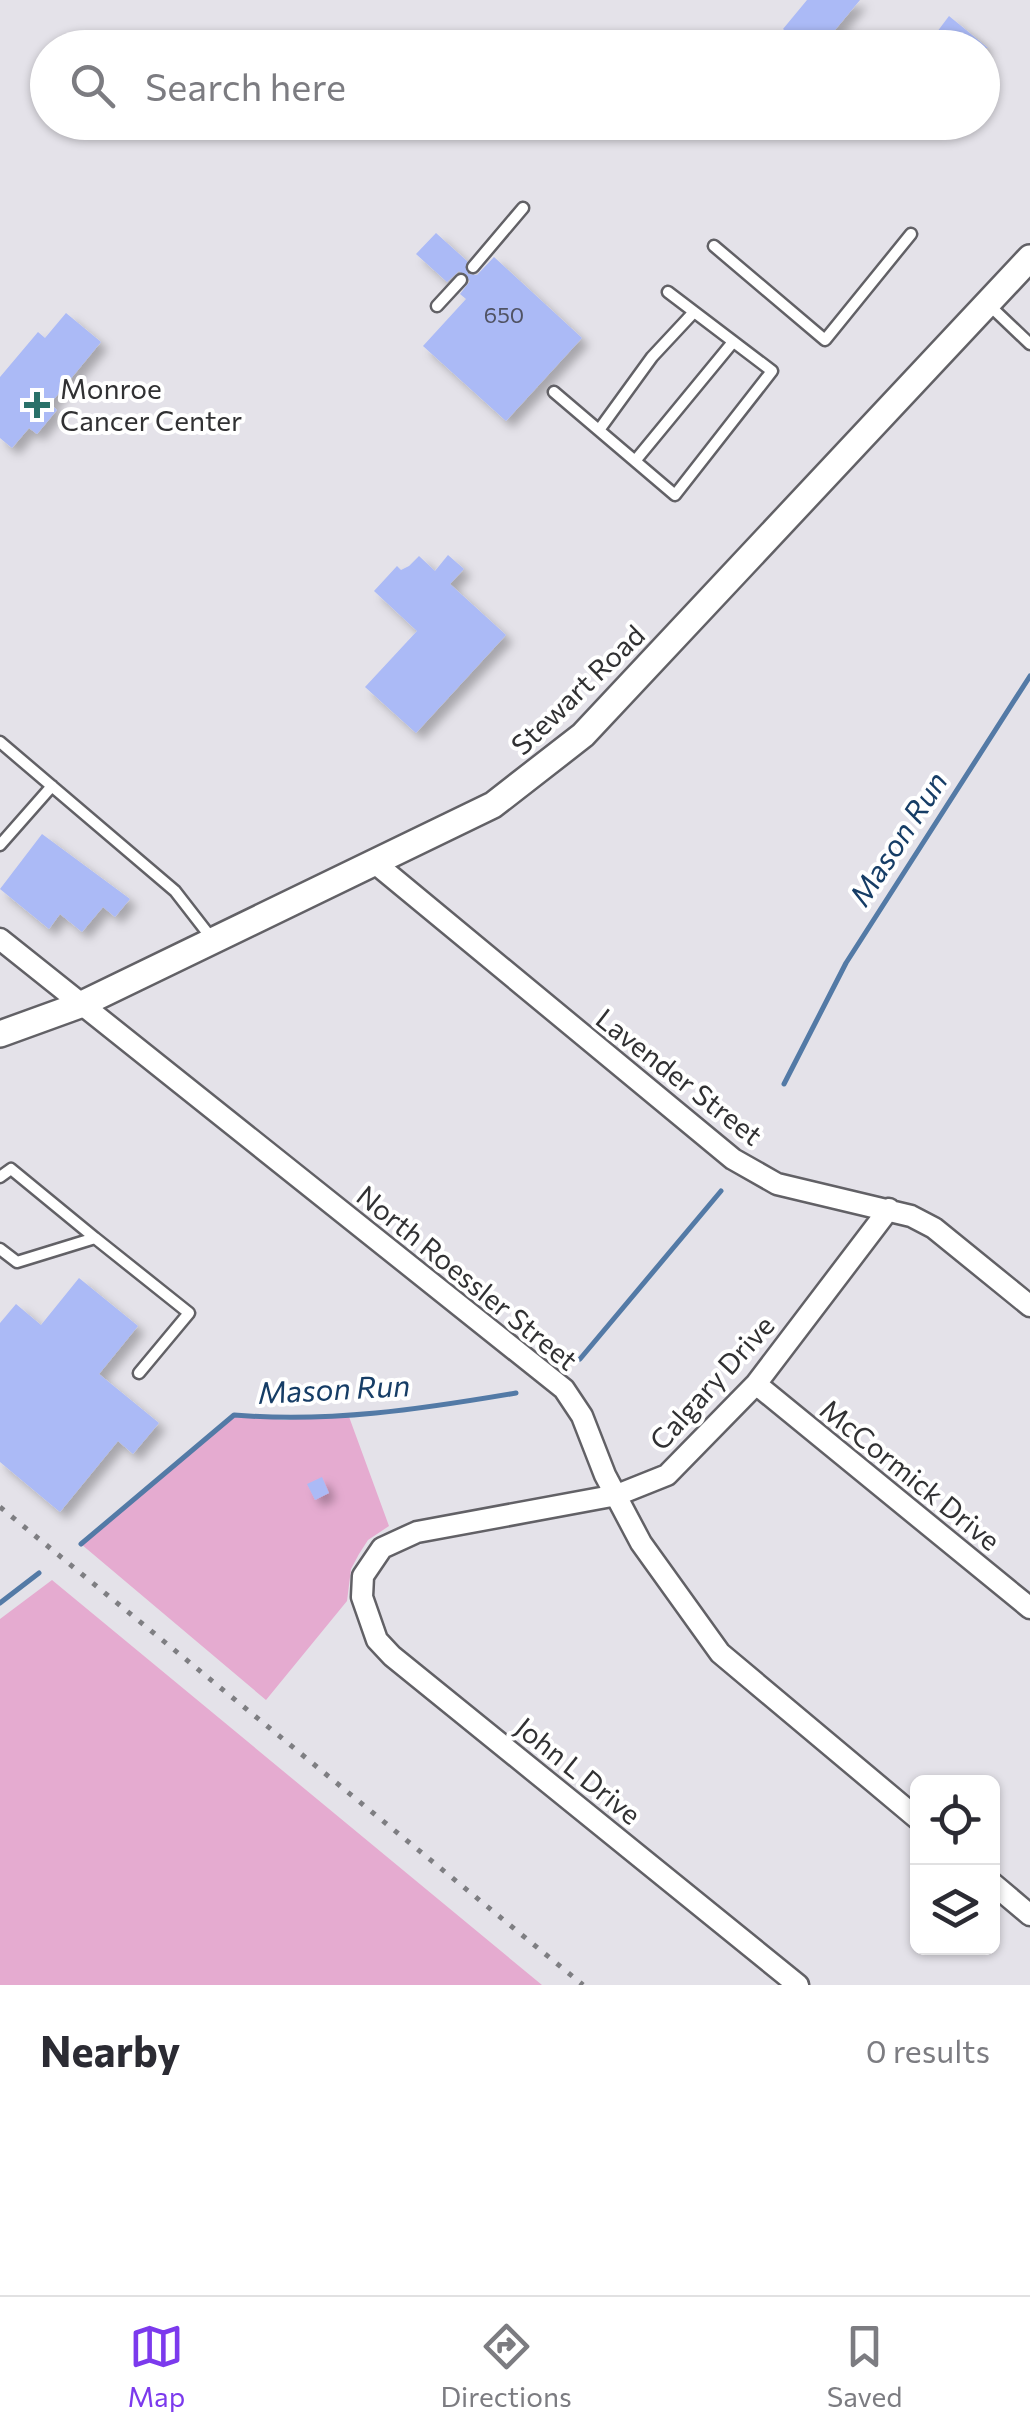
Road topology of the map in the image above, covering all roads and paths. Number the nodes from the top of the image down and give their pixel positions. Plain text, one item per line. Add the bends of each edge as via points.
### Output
1 (523, 208) dead end
2 (911, 234) dead end
3 (714, 246) dead end
4 (1030, 258) edge
5 (473, 266) dead end
6 (461, 280) dead end
7 (668, 292) dead end
8 (988, 304) junction
9 (437, 306) dead end
10 (694, 312) junction
11 (733, 342) junction
12 (1030, 344) edge
13 (554, 392) dead end
14 (599, 430) junction
15 (635, 461) junction
16 (0, 742) edge
17 (52, 786) junction
18 (0, 845) edge
19 (375, 863) junction
20 (0, 939) edge
21 (214, 941) junction
22 (80, 1005) junction
23 (0, 1034) edge
24 (0, 1178) edge
25 (890, 1209) junction
26 (96, 1238) junction
27 (0, 1249) edge
28 (1030, 1306) edge
29 (139, 1372) dead end
30 (756, 1384) junction
31 (616, 1495) junction
32 (363, 1576) joint
33 (1030, 1608) edge
34 (910, 1812) edge
35 (1000, 1890) edge
36 (1030, 1914) edge
37 (798, 1985) edge

1 - 5 lane
2 - 3 lane via 824,340
4 - 8 street, Stewart Road
6 - 9 lane
7 - 10 lane
8 - 12 lane
8 - 19 street, Stewart Road via 583,735 493,805
10 - 11 lane
10 - 14 lane
11 - 15 lane
11 - 15 lane via 772,372 675,495
13 - 14 lane
14 - 15 lane
16 - 17 lane
17 - 18 lane
17 - 21 lane via 176,891
19 - 21 street, Stewart Road
19 - 25 street, Lavender Street via 733,1159 778,1184
20 - 22 street, North Roessler Street
21 - 22 street, Stewart Road
22 - 23 street, Stewart Road
22 - 31 street, North Roessler Street via 564,1389
24 - 26 lane via 10,1168
25 - 28 street, Lavender Street via 934,1228
25 - 30 street, Calgary Drive
26 - 27 lane via 17,1262
26 - 29 lane via 188,1313
30 - 31 street, Calgary Drive via 666,1474
30 - 33 street, McCormick Drive
31 - 32 street, Calgary Drive via 417,1532 382,1548
31 - 34 street, North Roessler Street via 672,1592 720,1654
32 - 37 street, John L Drive via 366,1616 392,1656
35 - 36 street

